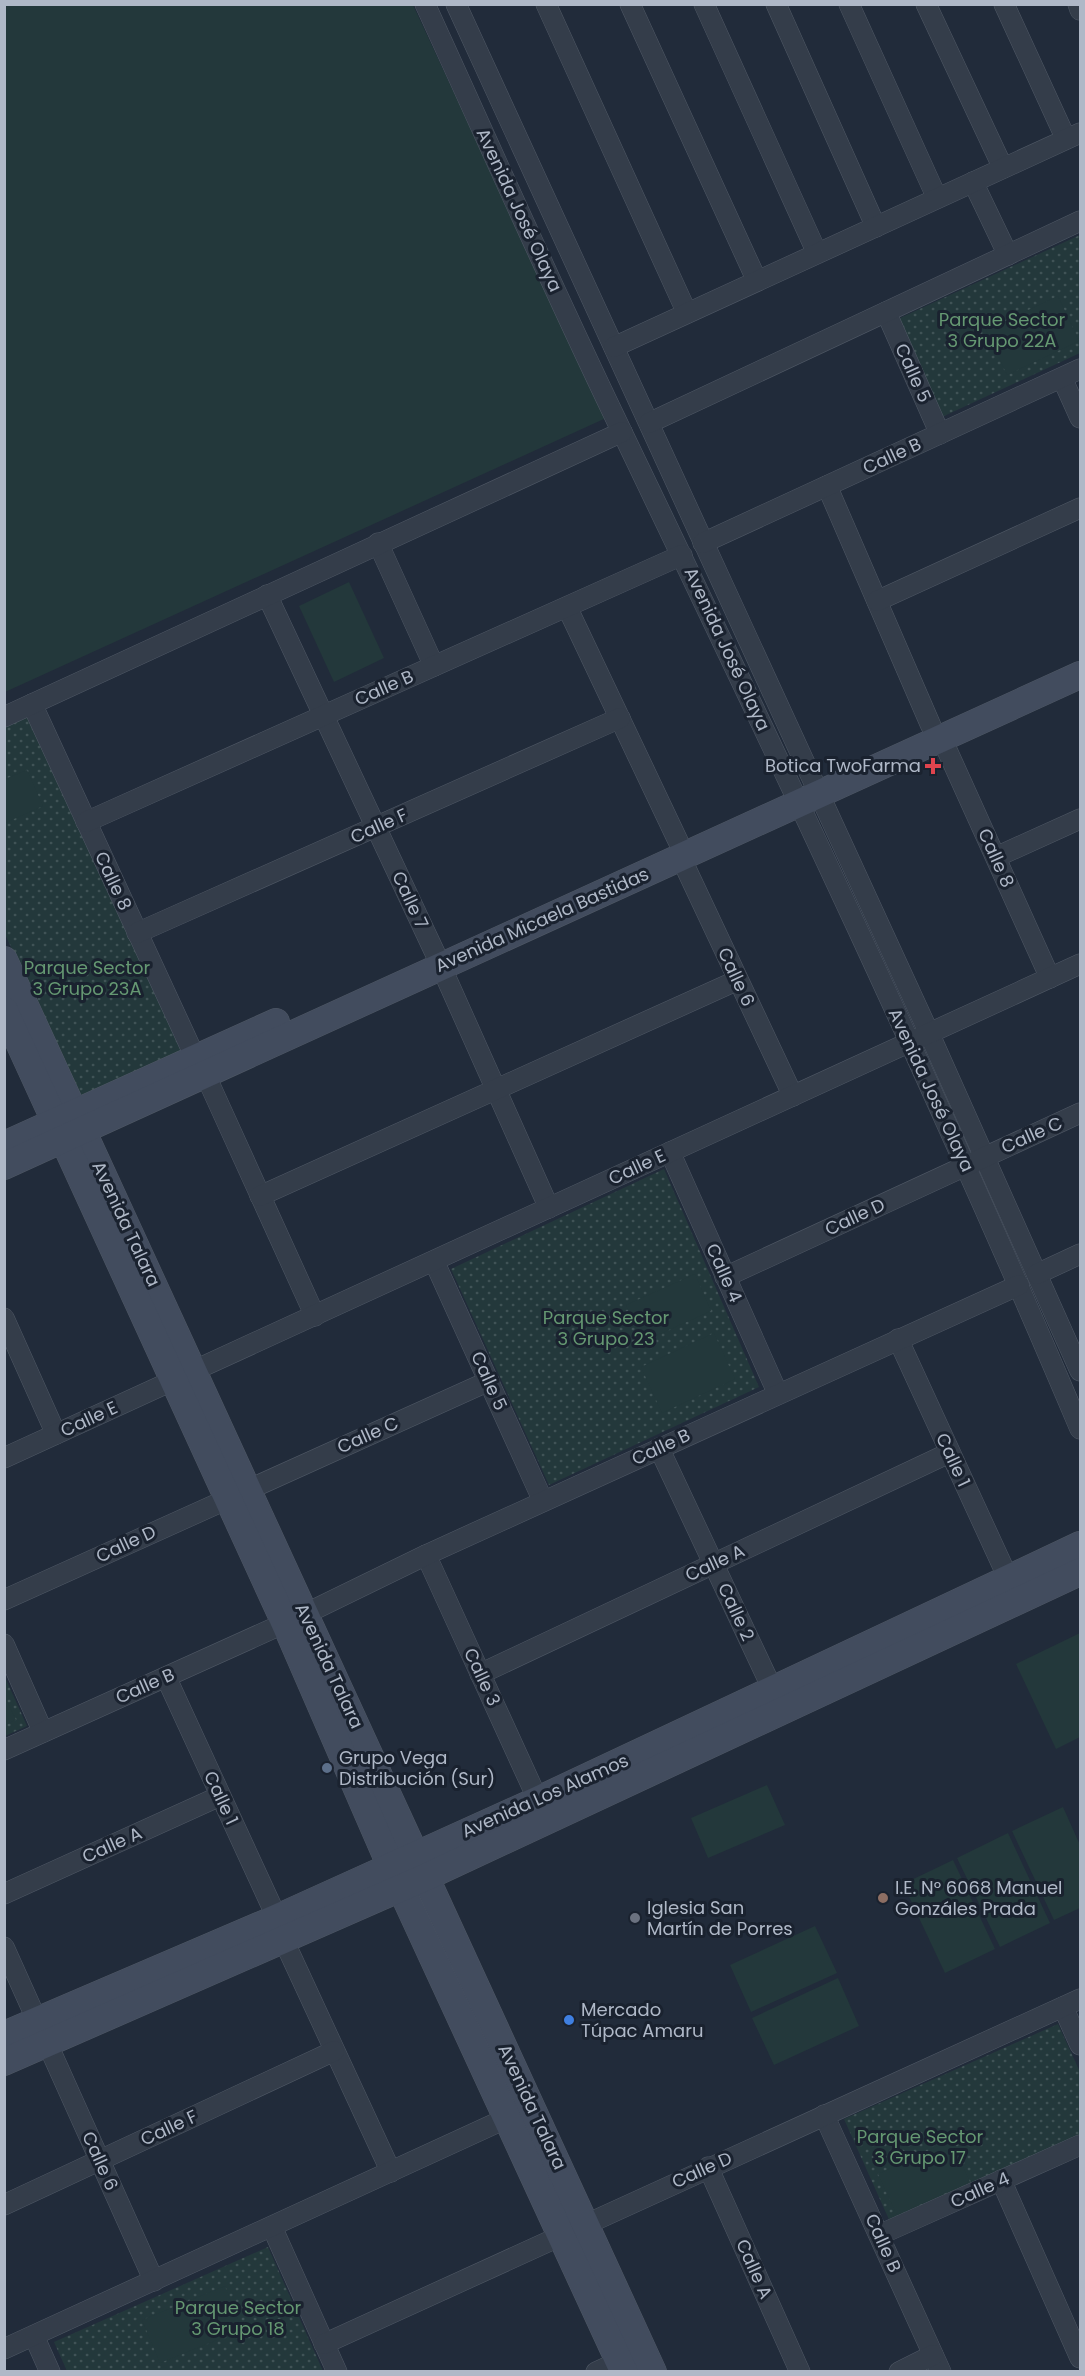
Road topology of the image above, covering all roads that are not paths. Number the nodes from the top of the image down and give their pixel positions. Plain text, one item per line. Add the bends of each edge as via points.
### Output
1 (425, 4) edge
2 (456, 4) edge
3 (546, 4) edge
4 (630, 4) edge
5 (704, 4) edge
6 (776, 4) edge
7 (849, 4) edge
8 (926, 4) edge
9 (1004, 4) edge
10 (1078, 4) edge
11 (1080, 10) edge
12 (1073, 136) edge
13 (1003, 168) junction
14 (973, 182) junction
15 (938, 198) junction
16 (1080, 221) edge
17 (876, 226) junction
18 (569, 250) junction
19 (817, 253) junction
20 (1008, 255) junction
21 (544, 262) junction
22 (757, 281) junction
23 (886, 312) junction
24 (687, 313) junction
25 (614, 347) junction
26 (1080, 369) edge
27 (1062, 378) junction
28 (1080, 418) edge
29 (649, 423) junction
30 (622, 432) junction
31 (940, 434) junction
32 (826, 486) junction
33 (1080, 508) edge
34 (378, 543) junction
35 (703, 543) junction
36 (682, 555) junction
37 (267, 595) junction
38 (877, 601) junction
39 (567, 607) junction
40 (1080, 657) edge
41 (434, 666) junction
42 (1080, 675) edge
43 (32, 704) junction
44 (324, 716) junction
45 (4, 717) edge
46 (620, 718) junction
47 (937, 732) junction
48 (805, 791) junction
49 (1080, 819) edge
50 (86, 822) junction
51 (376, 827) junction
52 (679, 849) junction
53 (996, 857) junction
54 (138, 933) junction
55 (4, 960) edge
56 (438, 960) junction
57 (1080, 964) edge
58 (1050, 978) junction
59 (738, 980) junction
60 (4, 1010) edge
61 (929, 1033) junction
62 (908, 1043) junction
63 (200, 1066) junction
64 (496, 1089) junction
65 (793, 1096) junction
66 (1080, 1113) edge
67 (70, 1126) junction
68 (4, 1145) edge
69 (670, 1152) junction
70 (984, 1157) junction
71 (4, 1166) edge
72 (966, 1166) junction
73 (260, 1196) junction
74 (549, 1208) junction
75 (1080, 1254) edge
76 (434, 1261) junction
77 (1037, 1274) junction
78 (725, 1277) junction
79 (1019, 1285) junction
80 (315, 1316) junction
81 (4, 1318) edge
82 (898, 1339) junction
83 (1080, 1371) edge
84 (184, 1375) junction
85 (489, 1381) junction
86 (778, 1394) junction
87 (1080, 1428) edge
88 (57, 1434) junction
89 (659, 1448) junction
90 (949, 1453) junction
91 (4, 1458) edge
92 (237, 1493) junction
93 (543, 1501) junction
94 (1080, 1545) edge
95 (426, 1555) junction
96 (713, 1564) junction
97 (1080, 1572) edge
98 (1009, 1580) junction
99 (4, 1600) edge
100 (295, 1618) junction
101 (4, 1644) edge
102 (480, 1674) junction
103 (166, 1677) junction
104 (777, 1700) junction
105 (43, 1732) junction
106 (4, 1750) edge
107 (220, 1796) junction
108 (538, 1800) junction
109 (421, 1865) junction
110 (396, 1877) junction
111 (4, 1894) edge
112 (280, 1929) junction
113 (4, 1947) edge
114 (1072, 2003) edge
115 (42, 2031) junction
116 (4, 2035) edge
117 (1080, 2045) edge
118 (334, 2052) junction
119 (4, 2062) edge
120 (824, 2115) junction
121 (507, 2118) junction
122 (1080, 2145) edge
123 (100, 2160) junction
124 (708, 2167) junction
125 (391, 2172) junction
126 (1001, 2180) junction
127 (4, 2205) edge
128 (585, 2223) junction
129 (272, 2227) junction
130 (560, 2235) junction
131 (879, 2235) junction
132 (154, 2281) junction
133 (34, 2336) junction
134 (324, 2344) junction
135 (4, 2349) edge
136 (1080, 2358) edge
137 (937, 2363) edge
138 (613, 2368) edge
139 (50, 2372) edge
140 (337, 2372) edge
141 (653, 2372) edge
142 (800, 2372) edge
143 (899, 2372) edge

1 - 21 street, Avenida José Olaya
2 - 18 street, Avenida José Olaya
3 - 24 street
4 - 22 street
5 - 19 street
6 - 17 street
7 - 15 street
8 - 13 street
9 - 12 street
10 - 11 street
12 - 13 street
13 - 14 street
14 - 15 street
14 - 20 street
15 - 17 street
16 - 20 street
17 - 19 street
18 - 21 street
18 - 25 street, Avenida José Olaya
19 - 22 street
20 - 23 street
21 - 30 street, Avenida José Olaya
22 - 24 street
23 - 29 street
23 - 31 street, Calle 5
24 - 25 street
25 - 29 street, Avenida José Olaya
26 - 27 street, Calle B
27 - 28 street
27 - 31 street, Calle B
29 - 35 street, Avenida José Olaya
30 - 34 street
30 - 36 street, Avenida José Olaya
31 - 32 street, Calle B
32 - 35 street, Calle B
32 - 38 street, Calle 8
33 - 38 street
34 - 37 street
34 - 41 street
35 - 48 street, Avenida José Olaya
36 - 39 street, Calle B
36 - 48 street, Avenida José Olaya
37 - 43 street
37 - 44 street, Calle 7
38 - 47 street, Calle 8
39 - 41 street, Calle B
39 - 46 street, Calle 6
40 - 47 street, Avenida Micaela Bastidas
41 - 44 street, Calle B
42 - 47 street, Avenida Micaela Bastidas
43 - 45 street
43 - 50 street, Calle 8
44 - 50 street, Calle B
44 - 51 street, Calle 7
46 - 51 street, Calle F
46 - 52 street, Calle 6
47 - 48 street, Avenida Micaela Bastidas
47 - 53 street, Calle 8
48 - 52 street, Avenida Micaela Bastidas
48 - 61 street, Avenida José Olaya
48 - 62 street, Avenida José Olaya
49 - 53 street
50 - 54 street, Calle 8
51 - 54 street, Calle F
51 - 56 street, Calle 7
52 - 56 street, Avenida Micaela Bastidas
52 - 59 street, Calle 6
53 - 58 street, Calle 8
54 - 63 street, Calle 8
55 - 67 street, Avenida Talara
56 - 63 street, Avenida Micaela Bastidas
56 - 64 street, Calle 7
57 - 58 street, Calle E
58 - 61 street, Calle E
59 - 64 street
59 - 65 street, Calle 6
60 - 67 street, Avenida Talara
61 - 62 street, Calle E
61 - 70 street, Avenida José Olaya
62 - 65 street, Calle E
62 - 72 street, Avenida José Olaya
63 - 67 street, Avenida Micaela Bastidas
63 - 73 street, Calle 8
64 - 73 street
64 - 74 street, Calle 7
65 - 69 street, Calle E
66 - 70 street, Calle C
67 - 68 street, Avenida Micaela Bastidas
67 - 71 street, Avenida Micaela Bastidas
67 - 84 street, Avenida Talara
69 - 74 street, Calle E
69 - 78 street, Calle 4
70 - 72 street, Calle D
70 - 77 street, Avenida José Olaya
72 - 78 street, Calle D
72 - 79 street, Avenida José Olaya
73 - 80 street, Calle 8
74 - 76 street, Calle E
75 - 77 street
76 - 80 street, Calle E
76 - 85 street, Calle 5
77 - 83 street, Avenida José Olaya
78 - 86 street, Calle 4
79 - 82 street, Calle B
79 - 87 street, Avenida José Olaya
80 - 84 street, Calle E
81 - 88 street
82 - 86 street, Calle B
82 - 90 street, Calle 1
84 - 88 street, Calle E
84 - 92 street, Avenida Talara
85 - 92 street, Calle C
85 - 93 street, Calle 5
86 - 89 street, Calle B
88 - 91 street, Calle E
89 - 93 street, Calle B
89 - 96 street, Calle 2
90 - 96 street, Calle A
90 - 98 street, Calle 1
92 - 99 street, Calle D
92 - 100 street, Avenida Talara
93 - 95 street, Calle B
94 - 98 street, Avenida Los Alamos
95 - 100 street, Calle B
95 - 102 street, Calle 3
96 - 102 street, Calle A
96 - 104 street, Calle 2
97 - 104 street, Avenida Los Alamos
98 - 104 street, Avenida Los Alamos
100 - 103 street, Calle B
100 - 109 street, Avenida Talara
100 - 110 street, Avenida Talara
101 - 105 street
102 - 108 street, Calle 3
103 - 105 street, Calle B
103 - 107 street, Calle 1
104 - 108 street, Avenida Los Alamos
104 - 109 street, Avenida Los Alamos
105 - 106 street, Calle B
107 - 111 street, Calle A
107 - 112 street, Calle 1
108 - 109 street, Avenida Los Alamos
109 - 110 street, Avenida Los Alamos
109 - 128 street, Avenida Talara
110 - 112 street, Avenida Los Alamos
110 - 121 street, Avenida Talara
112 - 115 street, Avenida Los Alamos
112 - 118 street
113 - 115 street
114 - 117 street
114 - 120 street, Calle D
115 - 116 street, Avenida Los Alamos
115 - 119 street, Avenida Los Alamos
115 - 123 street, Calle 6
118 - 123 street, Calle F
118 - 125 street
120 - 124 street, Calle D
120 - 131 street, Calle B
121 - 125 street
121 - 130 street, Avenida Talara
122 - 126 street, Calle 4
123 - 127 street, Calle F
123 - 132 street, Calle 6
124 - 128 street, Calle D
124 - 142 street, Calle A
125 - 129 street
126 - 131 street, Calle 4
126 - 136 street
128 - 130 street, Calle D
128 - 141 street, Avenida Talara
129 - 132 street
129 - 134 street
130 - 134 street, Calle D
130 - 138 street, Avenida Talara
131 - 137 street, Calle B
132 - 133 street
133 - 135 street
133 - 139 street
134 - 140 street
137 - 143 street

